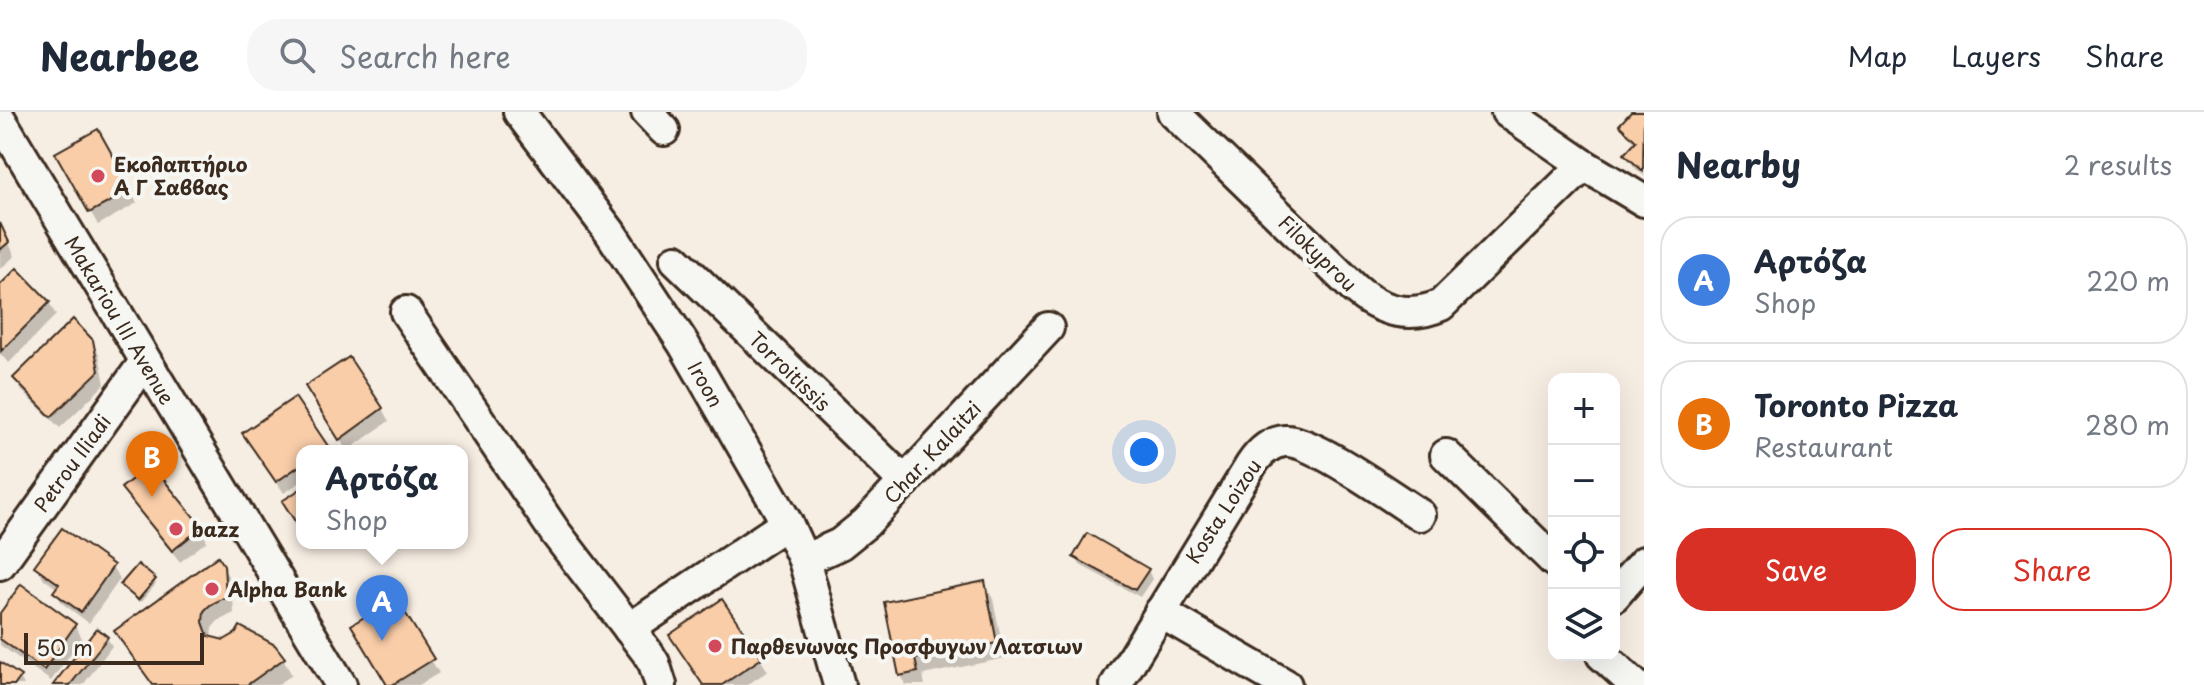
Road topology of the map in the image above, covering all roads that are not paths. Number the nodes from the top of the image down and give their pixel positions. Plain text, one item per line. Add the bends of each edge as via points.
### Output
1 (519, 112) edge
2 (1173, 112) edge
3 (1507, 112) edge
4 (0, 119) edge
5 (1584, 165) junction
6 (1644, 201) edge
7 (676, 260) dead end
8 (406, 312) dead end
9 (1048, 328) dead end
10 (145, 362) junction
11 (1446, 455) dead end
12 (905, 482) junction
13 (1420, 515) dead end
14 (787, 523) junction
15 (1548, 555) edge
16 (804, 560) junction
17 (0, 564) edge
18 (1639, 567) edge
19 (1620, 589) edge
20 (1160, 612) junction
21 (629, 629) junction
22 (1609, 661) edge
23 (341, 685) edge
24 (661, 685) edge
25 (839, 685) edge
26 (1116, 685) edge
27 (1286, 685) edge
28 (1635, 685) edge

1 - 14 street, Iroon via 610,232 675,331
2 - 5 street, Filokyprou via 1355,289 1374,303 1402,312 1441,305
3 - 5 street
4 - 10 street, Makariou III Avenue
5 - 6 street
7 - 12 street, Torroitissis
8 - 21 street via 555,532
9 - 12 street, Char. Kalaitzi
10 - 17 street, Petrou Iliadi
10 - 23 street, Makariou III Avenue
11 - 15 street
12 - 16 street, Char. Kalaitzi via 852,536
13 - 20 street, Kosta Loizou via 1312,449 1290,441 1276,443 1251,465
14 - 16 street, Iroon
14 - 21 street
16 - 25 street, Iroon
18 - 19 street
20 - 26 street, Kosta Loizou
20 - 27 street
21 - 24 street via 654,663
22 - 28 street

